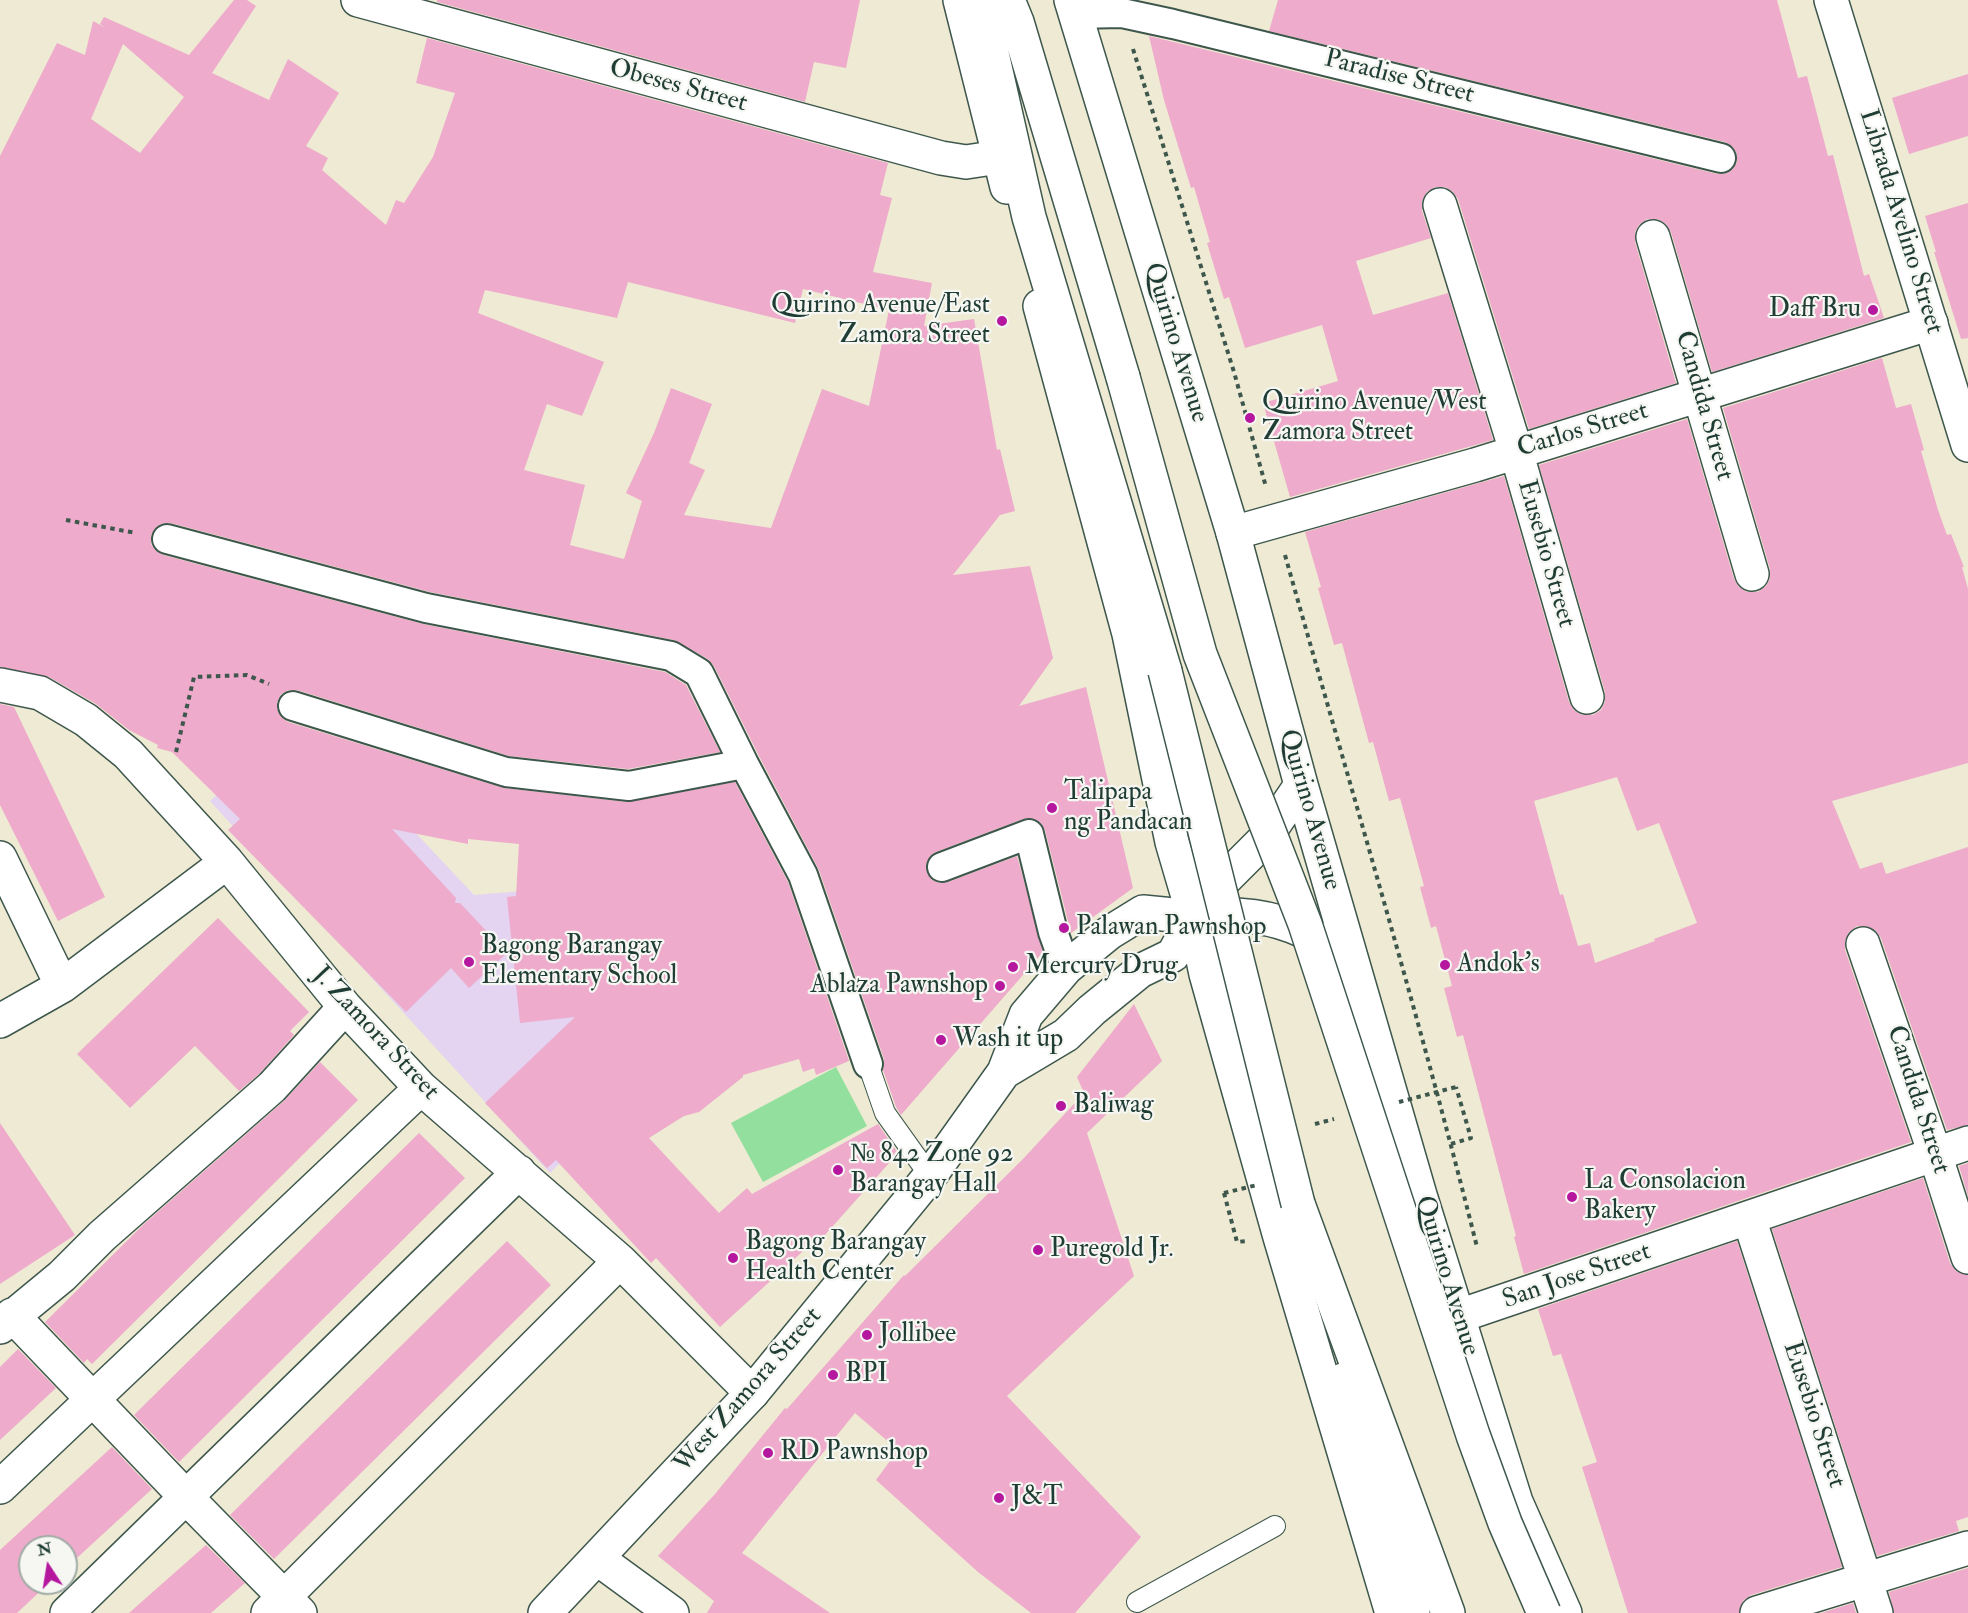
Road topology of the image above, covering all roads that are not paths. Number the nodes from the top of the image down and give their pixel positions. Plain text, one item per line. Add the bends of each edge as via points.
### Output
1 (358, 0) edge
2 (960, 0) edge
3 (982, 0) edge
4 (1008, 0) edge
5 (1831, 0) edge
6 (1073, 7) edge
7 (999, 157) junction
8 (1721, 158) dead end
9 (1440, 205) dead end
10 (1653, 237) dead end
11 (1931, 323) junction
12 (1700, 394) junction
13 (1968, 445) edge
14 (1516, 451) junction
15 (1233, 533) junction
16 (168, 539) road end
17 (1752, 574) dead end
18 (0, 685) edge
19 (1587, 697) dead end
20 (293, 706) road end
21 (744, 764) junction
22 (1301, 785) junction
23 (0, 858) edge
24 (227, 862) junction
25 (942, 867) dead end
26 (1194, 917) junction
27 (1863, 944) dead end
28 (1352, 956) junction
29 (1066, 968) junction
30 (62, 986) junction
31 (345, 1007) junction
32 (0, 1021) edge
33 (868, 1064) joint
34 (1004, 1072) junction
35 (421, 1088) junction
36 (1968, 1143) edge
37 (1935, 1154) junction
38 (519, 1172) junction
39 (930, 1176) junction
40 (1298, 1204) junction
41 (1749, 1218) junction
42 (1968, 1257) edge
43 (620, 1261) junction
44 (1459, 1316) junction
45 (6, 1321) edge
46 (752, 1393) junction
47 (92, 1401) junction
48 (0, 1487) edge
49 (186, 1497) junction
50 (1275, 1526) dead end
51 (1968, 1548) edge
52 (598, 1559) junction
53 (1866, 1580) junction
54 (1137, 1602) dead end
55 (283, 1608) edge
56 (67, 1613) edge
57 (545, 1613) edge
58 (672, 1613) edge
59 (1392, 1613) edge
60 (1413, 1613) edge
61 (1448, 1613) edge
62 (1544, 1613) edge
63 (1565, 1613) edge
64 (1757, 1613) edge
65 (1876, 1613) edge

1 - 7 main road, Obeses Street via 941,158 966,162
2 - 7 main road
3 - 40 main road, bridge via 1029,217 1165,671
4 - 62 main road, bridge via 1123,377 1200,654 1305,924 1473,1435
5 - 11 main road, Librada Avelino Street
6 - 8 street, Paradise Street via 1122,13
6 - 15 main road, Quirino Avenue
7 - 26 main road via 1129,634 1172,842
9 - 14 main road, Eusebio Street
10 - 12 main road, Candida Street
11 - 12 main road, Carlos Street
11 - 13 main road, Librada Avelino Street
12 - 14 main road, Carlos Street
12 - 17 main road, Candida Street
14 - 15 main road, Carlos Street
14 - 19 main road, Eusebio Street
15 - 22 main road, Quirino Avenue
16 - 21 street via 426,608 671,656 699,673
18 - 24 main road, J. Zamora Street via 40,693 86,720 128,754
20 - 21 street via 506,772 629,786
21 - 33 street via 803,875
22 - 26 main road via 1263,841
22 - 28 main road, Quirino Avenue
23 - 30 main road
24 - 30 main road
24 - 31 main road, J. Zamora Street
25 - 29 street via 1029,834
26 - 28 main road via 1227,914 1276,921
26 - 29 main road, West Zamora Street via 1143,912 1109,933
26 - 34 main road, West Zamora Street via 1173,955 1140,971 1066,1035
26 - 59 main road via 1206,974 1280,1237
27 - 37 main road, Candida Street
28 - 44 main road, Quirino Avenue via 1374,1041
29 - 34 main road, West Zamora Street via 1026,1015
30 - 32 main road
31 - 35 main road, J. Zamora Street
31 - 45 main road via 272,1087 62,1276
33 - 39 lane via 885,1113
34 - 39 main road, West Zamora Street
35 - 38 main road, J. Zamora Street
35 - 47 main road
36 - 37 main road, San Jose Street
37 - 41 main road, San Jose Street
37 - 42 main road, Candida Street
38 - 43 main road, J. Zamora Street
38 - 49 main road
39 - 46 main road, West Zamora Street
40 - 60 main road via 1374,1500
40 - 61 main road
41 - 44 main road, San Jose Street
41 - 53 main road, Eusebio Street
43 - 46 main road, J. Zamora Street
43 - 55 main road
44 - 63 main road, Quirino Avenue via 1516,1502
45 - 47 main road
46 - 52 main road, West Zamora Street
47 - 48 main road
47 - 49 main road
49 - 55 main road
49 - 56 main road
50 - 54 lane
51 - 53 main road
52 - 57 main road, West Zamora Street
52 - 58 main road
53 - 64 main road
53 - 65 main road, Eusebio Street

